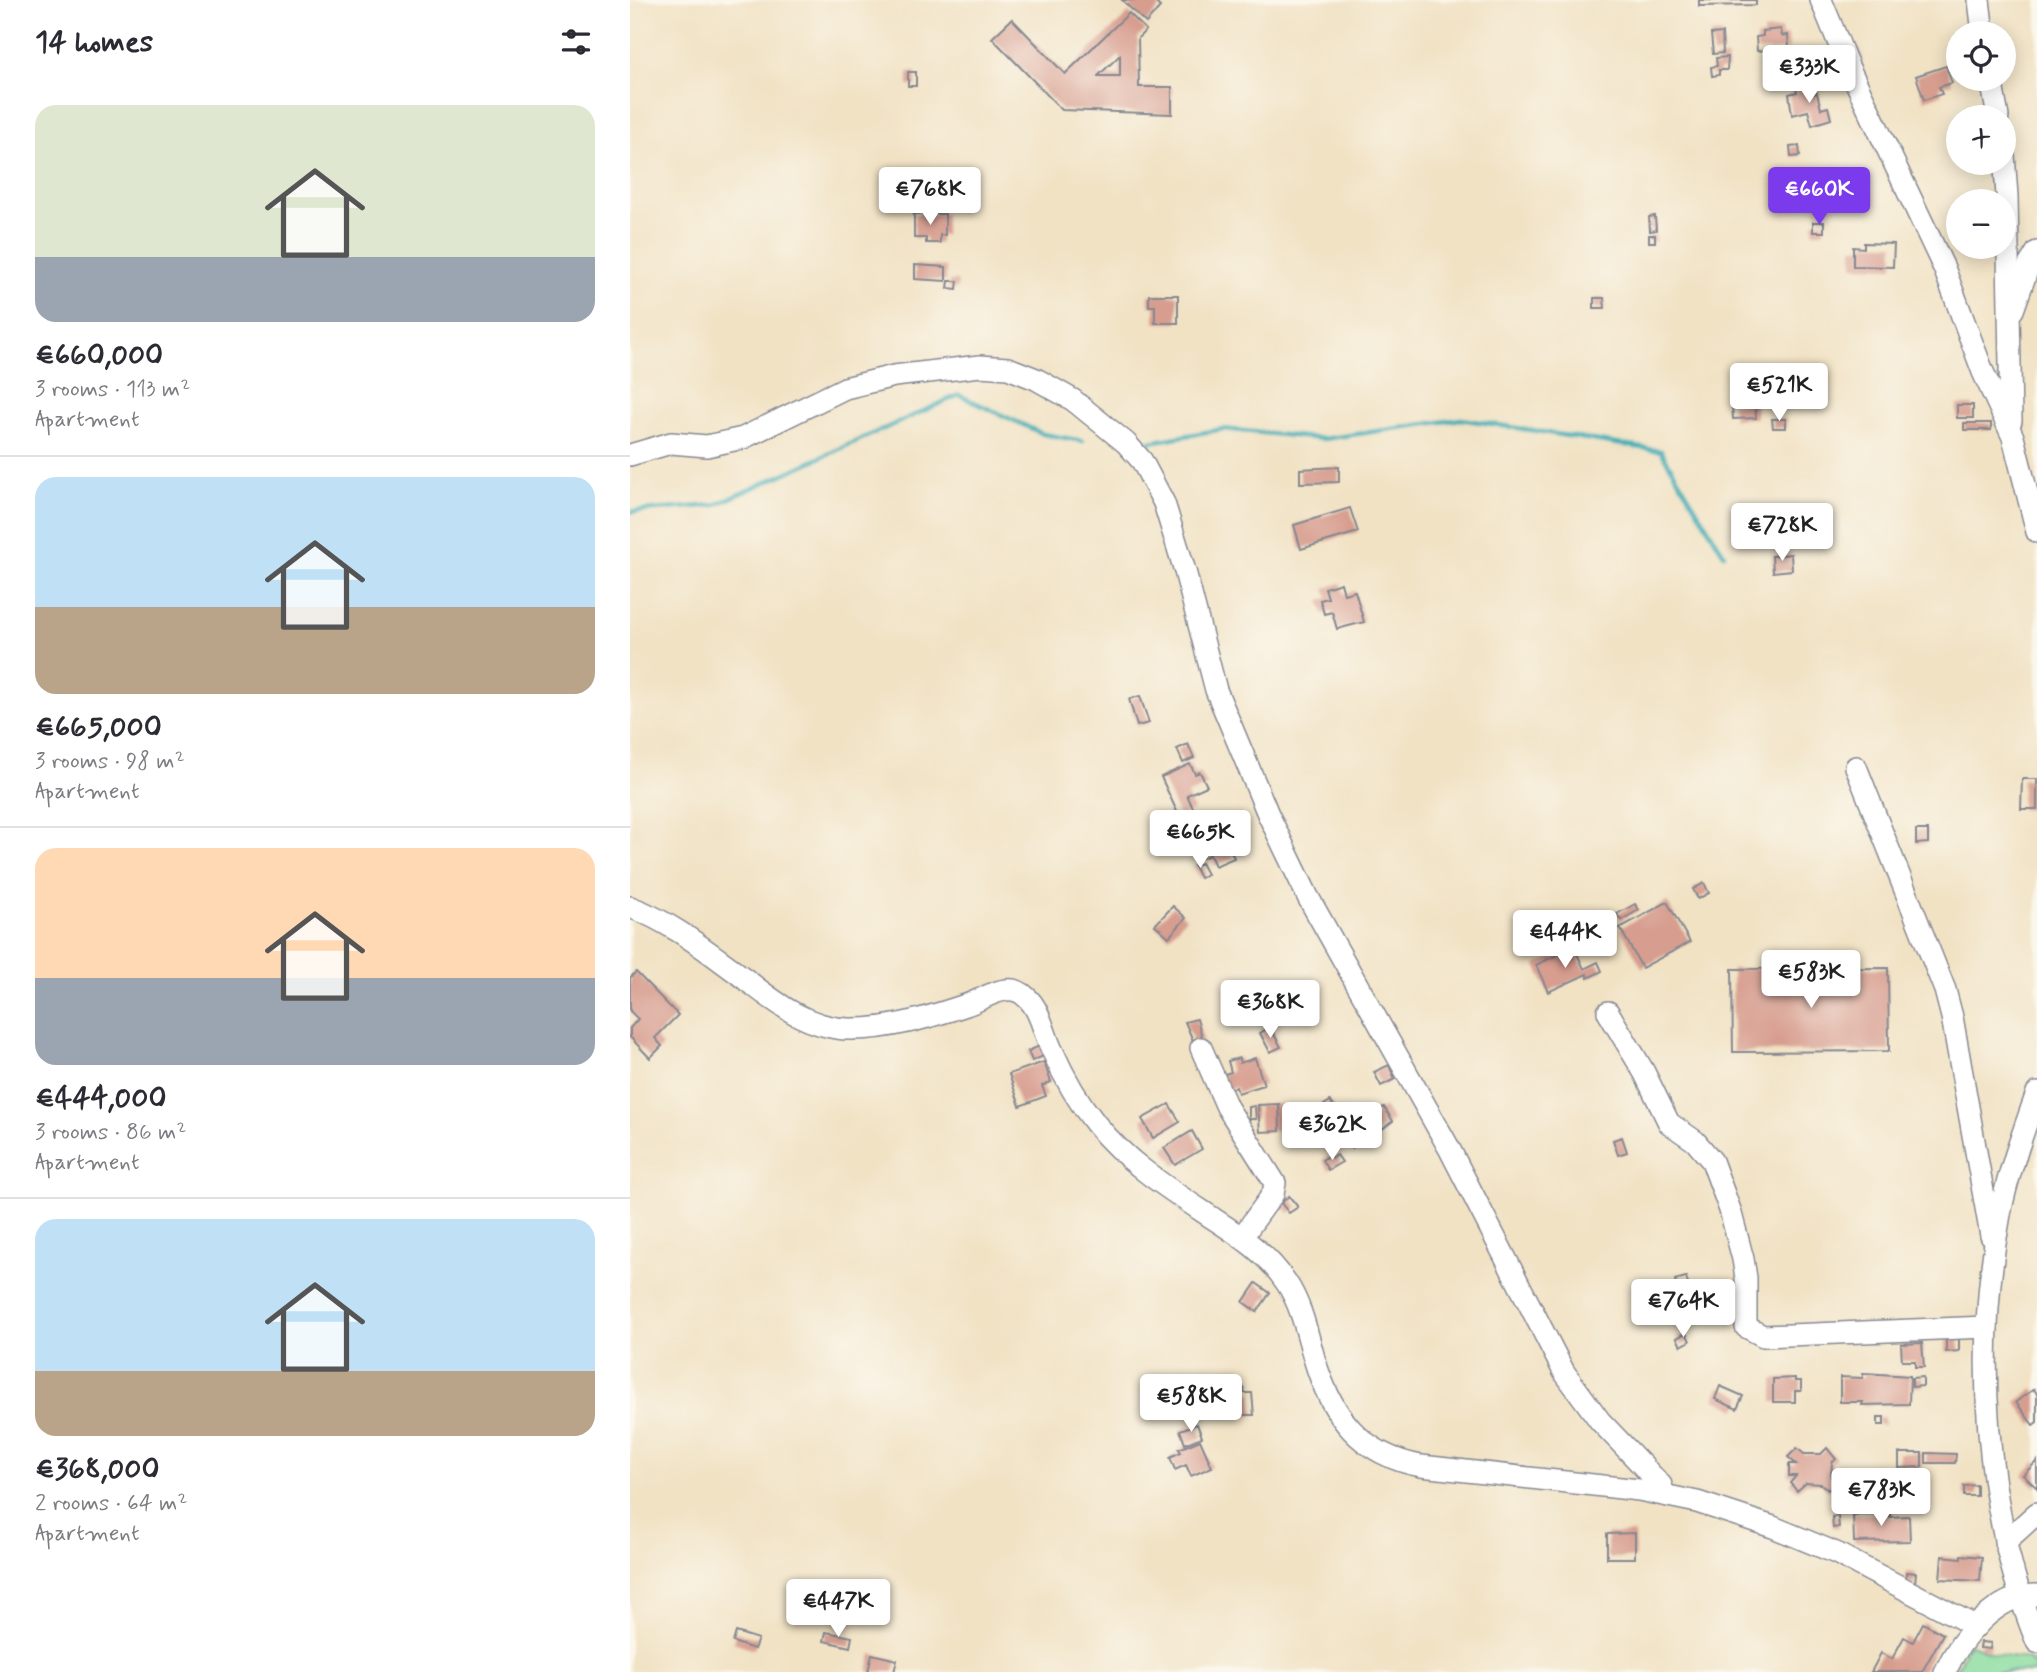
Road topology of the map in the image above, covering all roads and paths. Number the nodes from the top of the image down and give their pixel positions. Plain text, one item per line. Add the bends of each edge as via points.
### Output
1 (1821, 0) edge
2 (1979, 0) edge
3 (1982, 21) edge
4 (2006, 175) edge
5 (2037, 252) edge
6 (2008, 325) junction
7 (2013, 437) junction
8 (630, 455) edge
9 (2037, 532) edge
10 (1856, 767) dead end
11 (630, 907) edge
12 (1608, 1012) dead end
13 (1201, 1048) dead end
14 (2037, 1093) edge
15 (1242, 1237) junction
16 (1993, 1252) junction
17 (1987, 1327) junction
18 (1664, 1494) junction
19 (2037, 1513) edge
20 (2005, 1542) junction
21 (2029, 1596) edge
22 (1975, 1626) junction
23 (2037, 1642) edge
24 (1945, 1672) edge

1 - 7 street via 1944,268
2 - 3 street
4 - 6 street
5 - 6 street
6 - 7 street
7 - 9 street
8 - 18 street via 671,443 707,446 743,438 845,388 894,376 980,366 1008,368 1036,379 1073,400 1131,448 1164,503 1216,690 1308,897 1449,1147 1564,1372
10 - 16 street via 1945,990
11 - 15 street via 698,945 783,1008 825,1026 867,1029 956,1008 1000,991 1024,995 1059,1064 1103,1133 1132,1161
12 - 17 street via 1669,1123 1695,1141 1712,1161 1743,1259 1746,1327 1763,1336
13 - 15 street via 1227,1107 1275,1183 1273,1194
14 - 16 street via 2014,1159
15 - 18 street via 1290,1289 1331,1400 1350,1430 1377,1452 1422,1466
16 - 17 street
17 - 20 street via 1992,1452
18 - 22 street via 1718,1508 1821,1546
19 - 20 street
20 - 21 street
21 - 22 street
21 - 23 street
22 - 24 street

